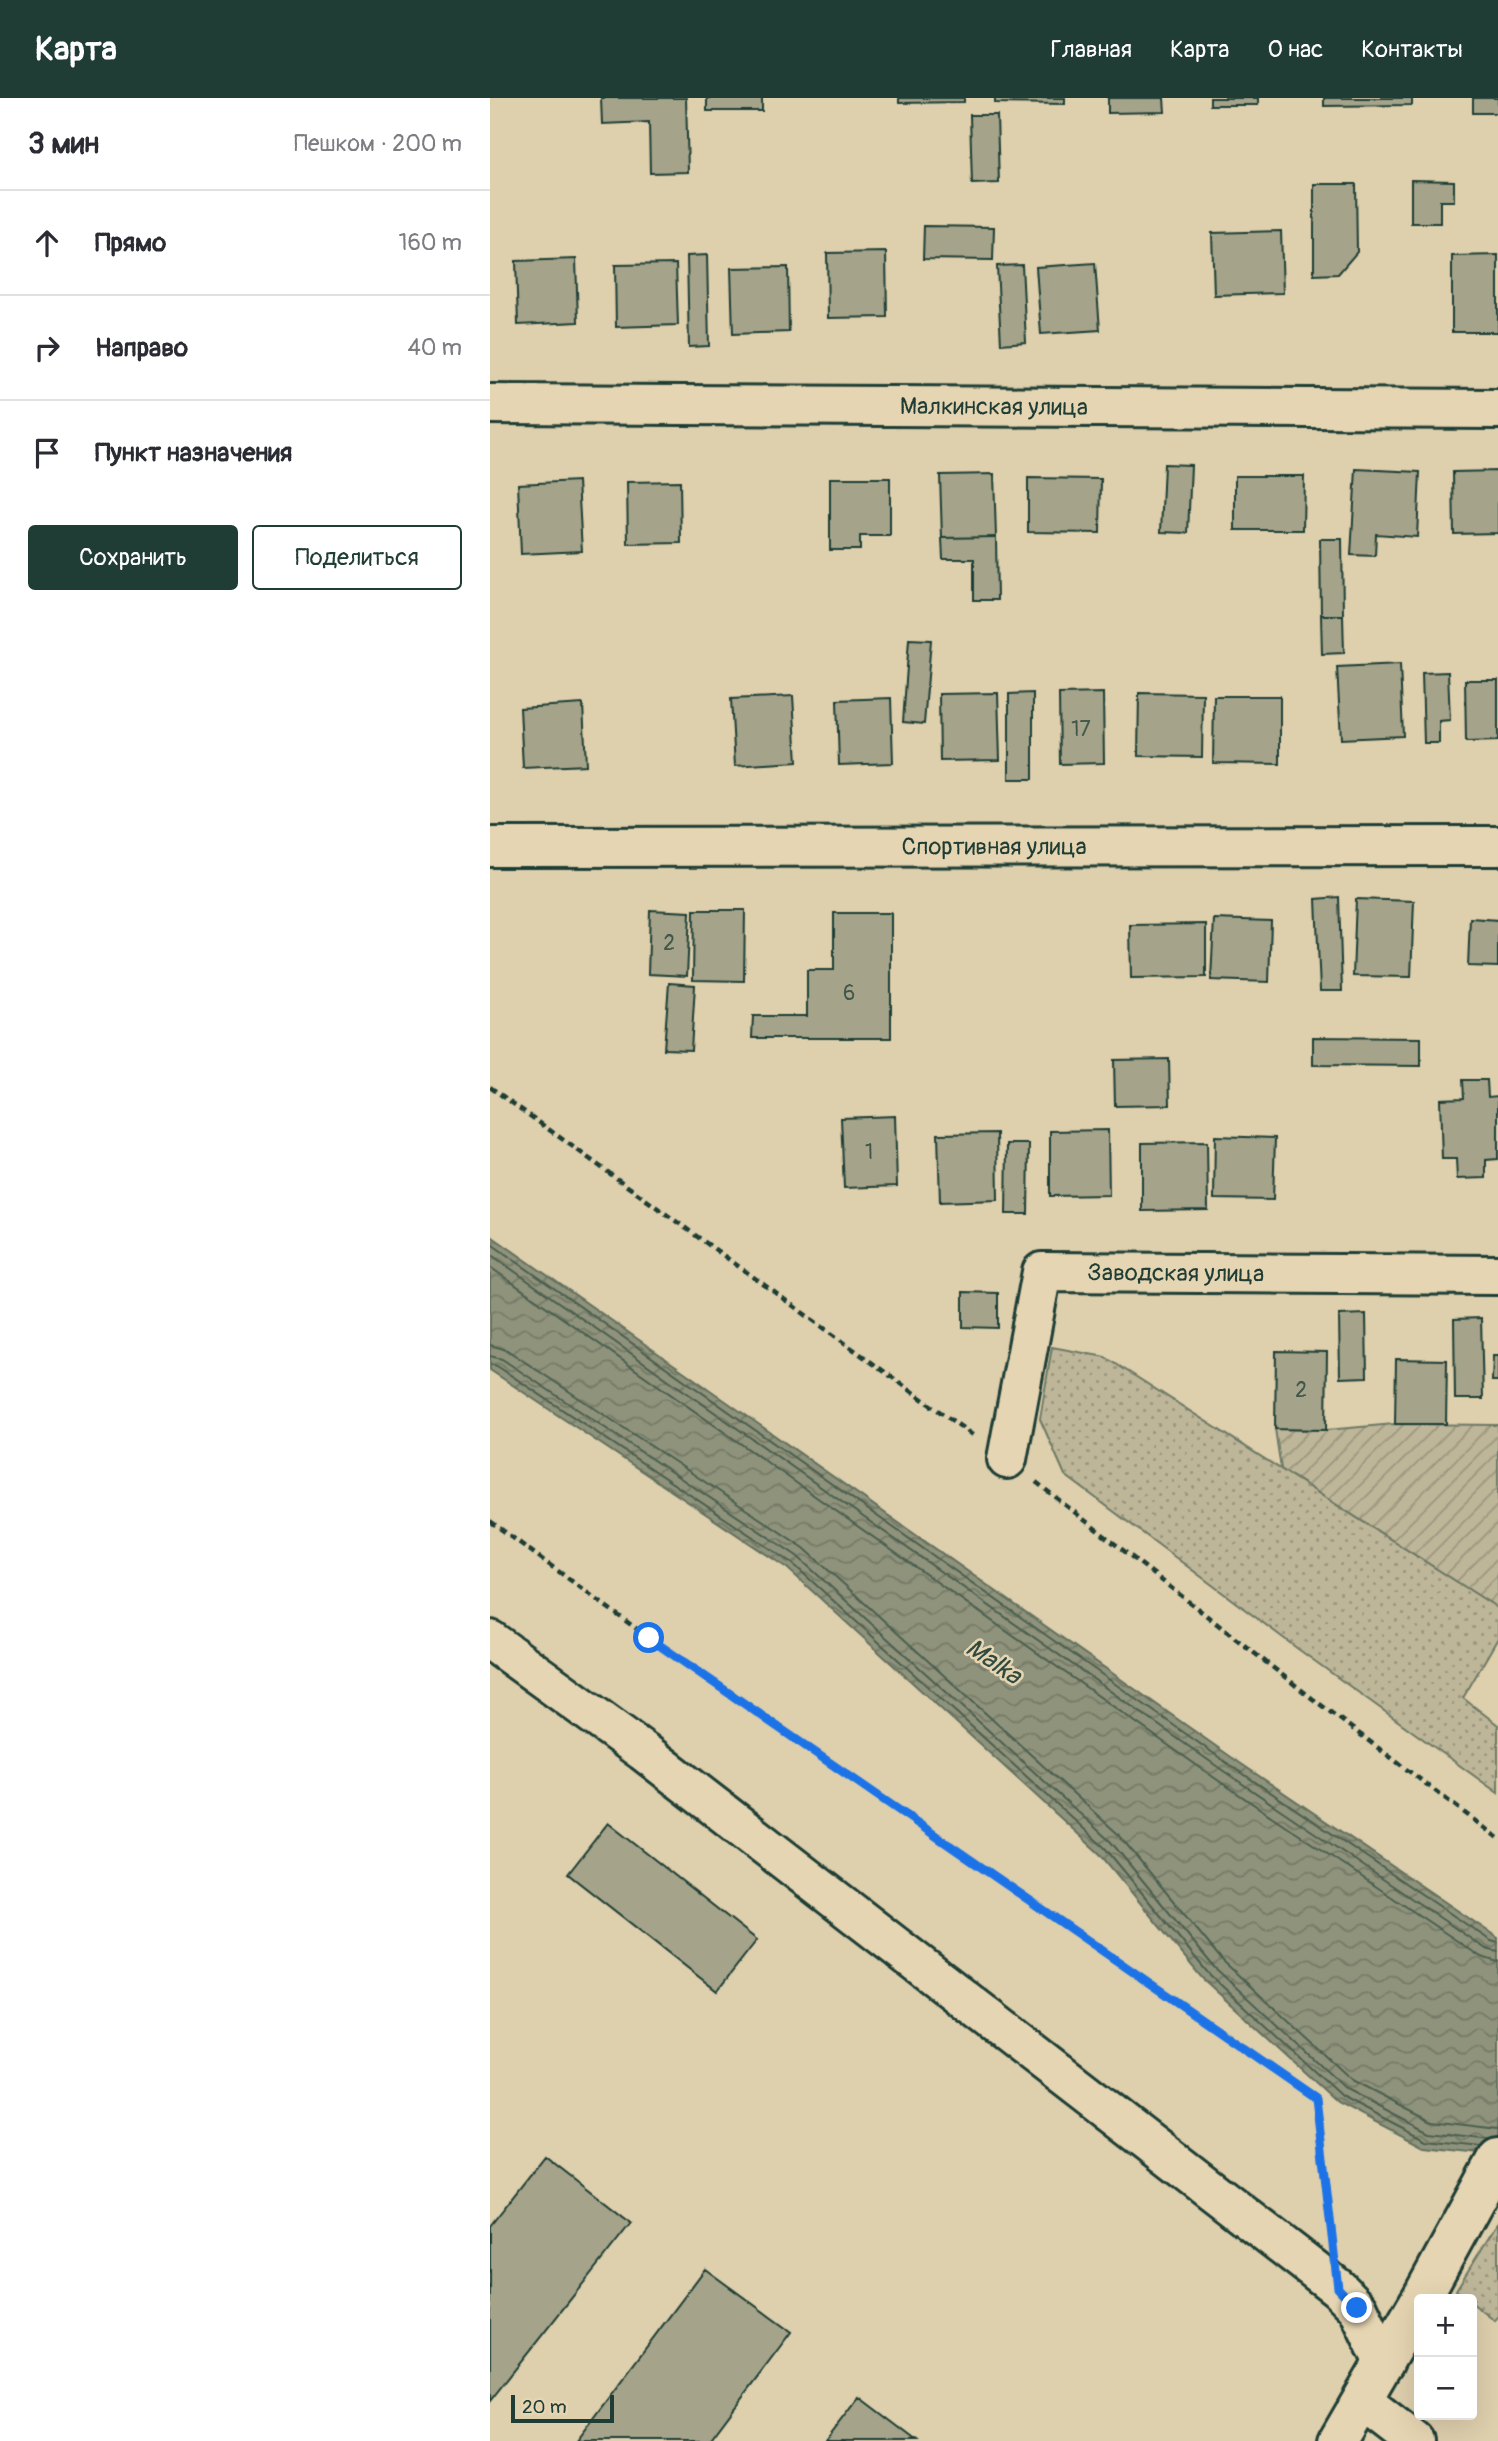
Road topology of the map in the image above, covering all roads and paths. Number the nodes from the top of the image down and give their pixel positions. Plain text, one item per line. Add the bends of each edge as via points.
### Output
1 (490, 404) edge
2 (1498, 409) edge
3 (1498, 846) edge
4 (490, 847) edge
5 (1498, 1275) edge
6 (1007, 1460) dead end
7 (490, 1521) edge
8 (490, 1640) edge
9 (1498, 2158) edge
10 (1338, 2288) junction
11 (1425, 2292) edge
12 (1384, 2363) junction
13 (1362, 2401) junction
14 (1338, 2441) edge
15 (1415, 2441) edge

1 - 2 street, Малкинская улица
3 - 4 street, Спортивная улица
5 - 6 street, Заводская улица via 1042,1272
7 - 10 path via 649,1638 1316,2098
8 - 10 street via 643,1751
9 - 11 street
10 - 12 street via 1357,2308
11 - 12 street
12 - 13 street
13 - 14 street
13 - 15 street

